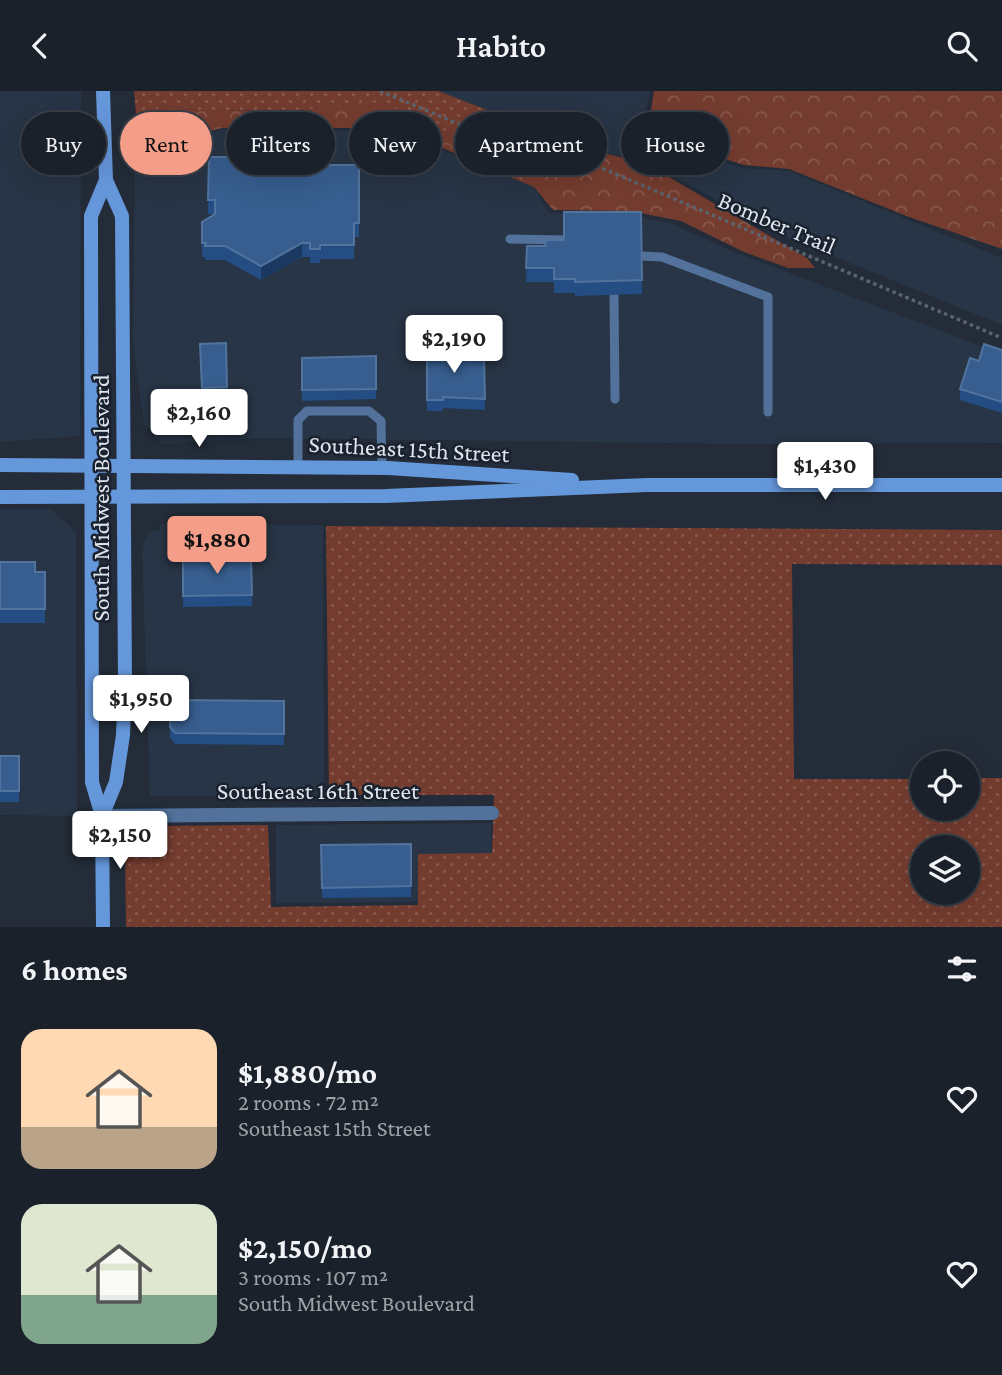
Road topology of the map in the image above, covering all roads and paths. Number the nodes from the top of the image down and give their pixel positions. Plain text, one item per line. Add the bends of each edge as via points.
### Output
1 (103, 91) edge
2 (380, 91) edge
3 (106, 180) junction
4 (510, 239) dead end
5 (564, 240) edge
6 (642, 256) edge
7 (614, 295) edge
8 (1002, 338) edge
9 (615, 400) dead end
10 (768, 412) dead end
11 (0, 465) edge
12 (92, 466) junction
13 (124, 466) junction
14 (298, 467) junction
15 (382, 468) junction
16 (647, 485) junction
17 (1002, 485) edge
18 (124, 496) junction
19 (0, 497) edge
20 (93, 497) junction
21 (492, 813) dead end
22 (102, 816) junction
23 (103, 927) edge

1 - 3 main road, South Midwest Boulevard
2 - 8 path, Bomber Trail via 555,165 592,164
3 - 12 main road, South Midwest Boulevard via 91,216
3 - 13 main road, South Midwest Boulevard via 121,216
4 - 5 lane
6 - 10 lane via 662,257 768,297
7 - 9 lane
11 - 12 main road, Southeast 15th Street
12 - 13 main road, Southeast 15th Street
12 - 20 main road, South Midwest Boulevard
13 - 14 main road, Southeast 15th Street
13 - 18 main road, South Midwest Boulevard
14 - 15 main road, Southeast 15th Street
14 - 15 lane via 298,420 307,411 369,411 381,421
15 - 16 main road, Southeast 15th Street
16 - 17 main road, Southeast 15th Street
16 - 18 main road, Southeast 15th Street via 386,496
18 - 20 main road, Southeast 15th Street
18 - 22 main road, South Midwest Boulevard via 123,736 116,782
19 - 20 main road, Southeast 15th Street
20 - 22 main road, South Midwest Boulevard via 92,782
21 - 22 street, Southeast 16th Street
22 - 23 main road, South Midwest Boulevard

